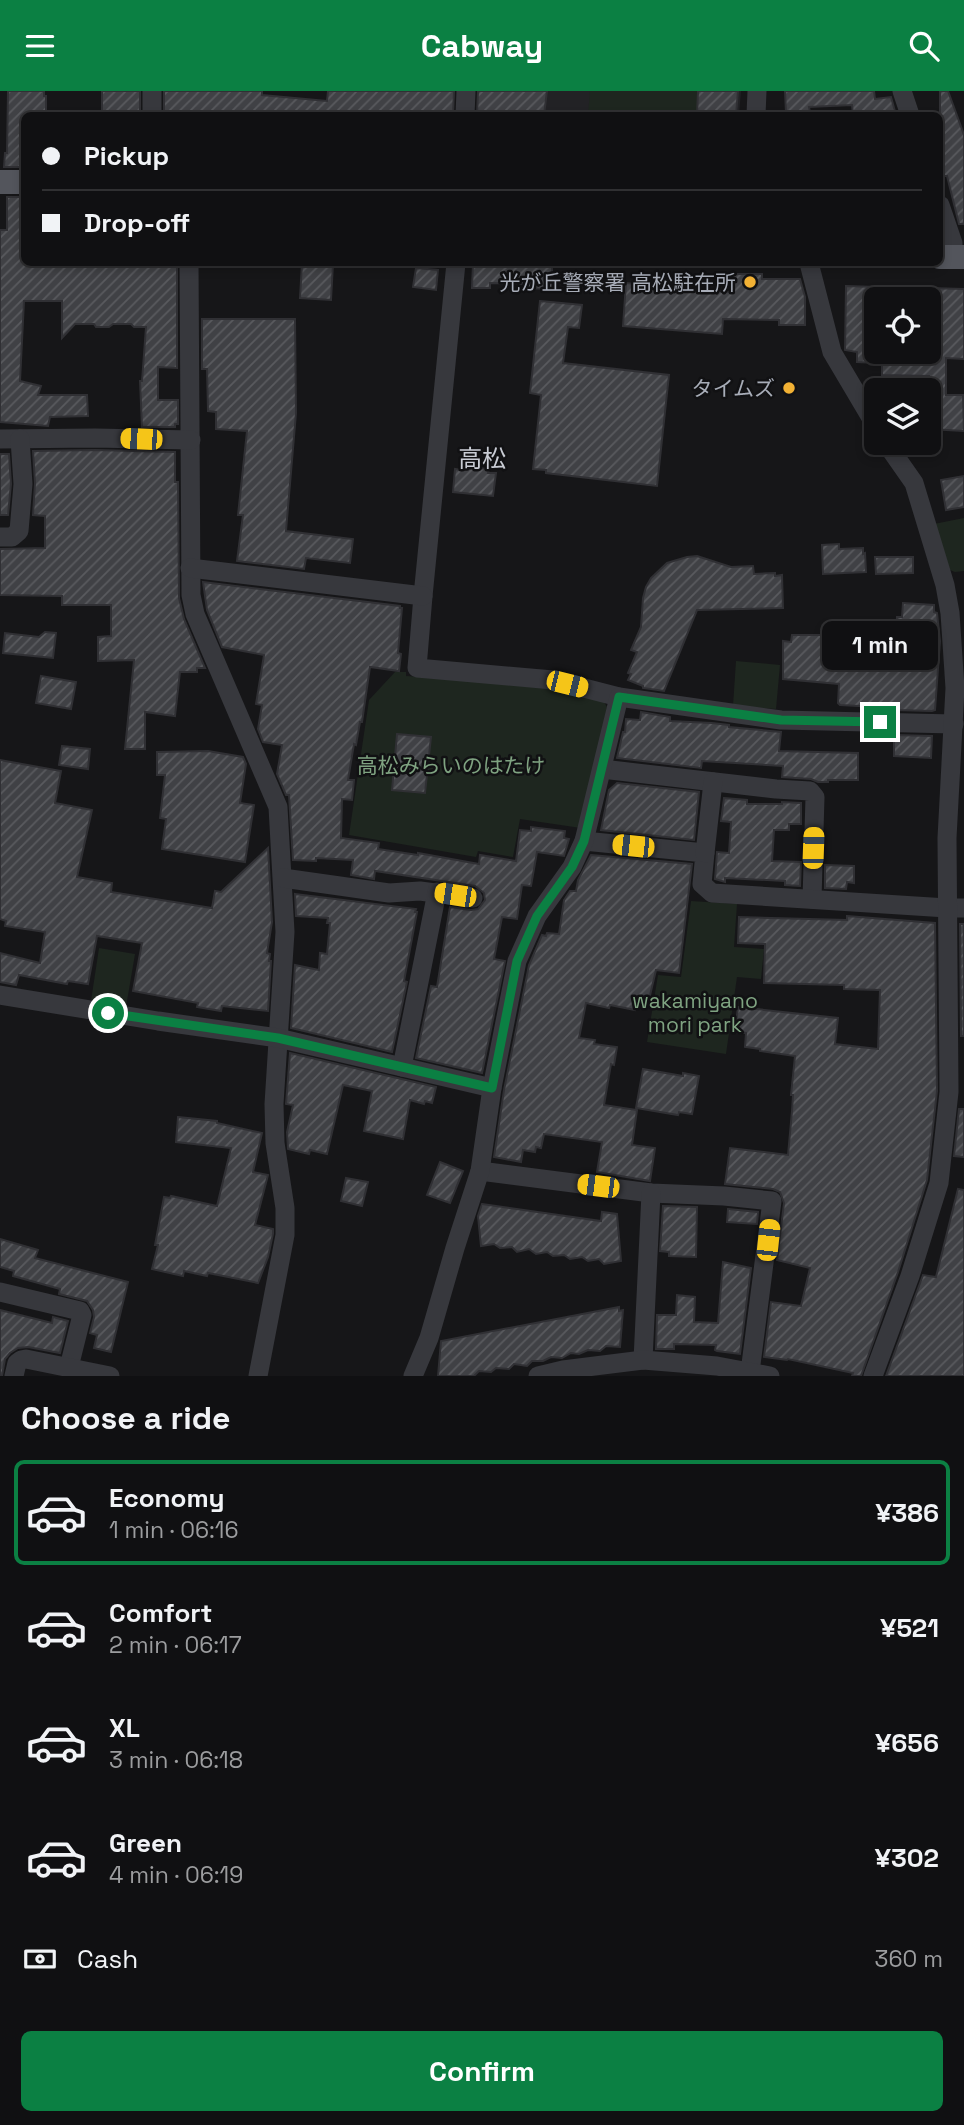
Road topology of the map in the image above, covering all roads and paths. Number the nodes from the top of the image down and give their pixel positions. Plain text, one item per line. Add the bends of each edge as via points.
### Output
1 (152, 91) edge
2 (466, 91) edge
3 (757, 91) edge
4 (902, 91) edge
5 (152, 112) edge
6 (465, 112) edge
7 (756, 112) edge
8 (908, 112) edge
9 (0, 182) edge
10 (21, 182) edge
11 (943, 214) edge
12 (952, 257) edge
13 (189, 266) edge
14 (456, 266) edge
15 (810, 266) edge
16 (864, 406) edge
17 (0, 439) edge
18 (20, 439) junction
19 (191, 440) junction
20 (894, 455) edge
21 (0, 537) edge
22 (190, 568) junction
23 (954, 583) edge
24 (423, 596) junction
25 (619, 697) junction
26 (954, 724) junction
27 (602, 769) junction
28 (713, 782) junction
29 (584, 841) junction
30 (705, 853) junction
31 (283, 878) junction
32 (437, 892) junction
33 (473, 898) dead end
34 (812, 899) junction
35 (956, 908) edge
36 (0, 995) edge
37 (278, 1038) junction
38 (402, 1067) junction
39 (492, 1088) junction
40 (480, 1171) junction
41 (651, 1193) junction
42 (0, 1291) edge
43 (643, 1360) junction
44 (69, 1367) junction
45 (750, 1372) junction
46 (14, 1376) edge
47 (110, 1376) edge
48 (258, 1376) edge
49 (414, 1376) edge
50 (538, 1376) edge
51 (770, 1376) edge
52 (873, 1376) edge

1 - 5 street
2 - 6 street
3 - 7 street
4 - 8 street
9 - 10 main road
11 - 12 street via 953,243
13 - 19 street
14 - 24 street
15 - 16 street via 832,352
17 - 18 street
18 - 19 street
18 - 21 street via 19,531 12,537
19 - 22 street
20 - 23 street via 914,483
22 - 24 street
22 - 31 street via 195,614 278,807
23 - 26 street
24 - 25 street via 417,668 553,680
25 - 26 street via 781,720
25 - 27 street
26 - 35 street via 947,838
27 - 28 street
27 - 29 street
28 - 30 street
28 - 34 street via 814,793
29 - 30 street
29 - 39 street via 572,867 537,916 517,961
30 - 34 street via 702,884 712,893
31 - 32 street via 388,893
31 - 37 street via 285,932
32 - 33 street
32 - 38 street
34 - 35 street
35 - 52 street via 949,1092 939,1183
36 - 37 street
37 - 38 street
37 - 48 street via 275,1143 285,1235
38 - 39 street
39 - 40 street
40 - 41 street
40 - 49 street
41 - 43 street
41 - 45 street via 772,1201
42 - 44 street via 80,1311
43 - 45 street
43 - 50 street
44 - 46 street via 21,1360
44 - 47 street
45 - 51 street

